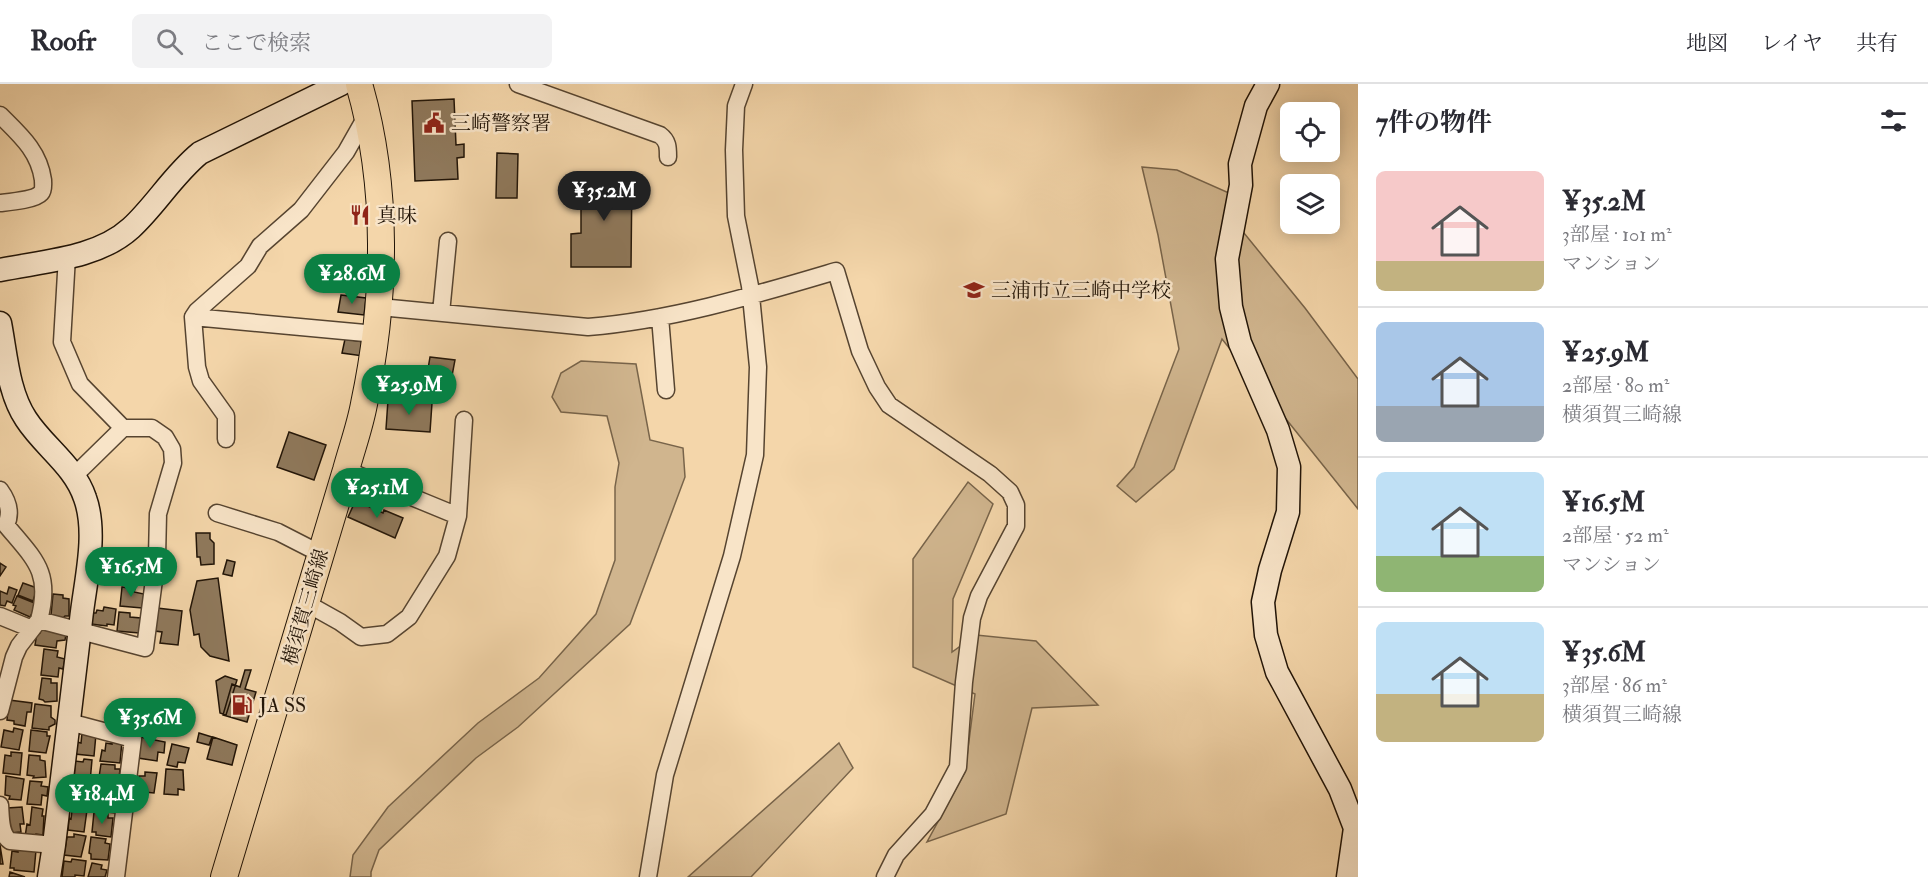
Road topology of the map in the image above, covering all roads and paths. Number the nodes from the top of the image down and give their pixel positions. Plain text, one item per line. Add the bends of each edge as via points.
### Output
1 (341, 84) edge
2 (359, 84) edge
3 (518, 84) edge
4 (744, 84) edge
5 (1268, 84) edge
6 (0, 115) edge
7 (367, 115) junction
8 (668, 157) dead end
9 (0, 203) edge
10 (448, 241) dead end
11 (67, 256) junction
12 (0, 270) edge
13 (750, 296) junction
14 (380, 307) junction
15 (441, 313) junction
16 (193, 317) junction
17 (660, 317) junction
18 (1, 331) edge
19 (376, 334) junction
20 (666, 390) dead end
21 (464, 420) dead end
22 (123, 429) junction
23 (226, 439) dead end
24 (346, 470) junction
25 (75, 476) junction
26 (0, 490) edge
27 (217, 513) dead end
28 (458, 516) junction
29 (3, 527) edge
30 (321, 554) junction
31 (306, 603) junction
32 (0, 616) edge
33 (35, 624) junction
34 (80, 630) junction
35 (0, 711) edge
36 (69, 722) junction
37 (0, 805) edge
38 (54, 845) junction
39 (49, 877) edge
40 (117, 877) edge
41 (224, 877) edge
42 (648, 877) edge
43 (885, 877) edge
44 (1347, 877) edge

1 - 11 street via 200,153 129,229 103,246
2 - 7 main road, 横須賀三崎線
3 - 8 street via 660,135 666,140
4 - 13 street via 736,106 734,150 736,216
5 - 44 street via 1256,106 1240,164 1241,185 1227,259 1231,306 1240,343 1278,430 1289,467 1288,512 1263,602 1266,635 1277,672 1340,789 1355,828
6 - 9 street via 35,154 44,188 35,197
7 - 14 main road, 横須賀三崎線 via 380,234
7 - 16 street via 346,153 301,210 260,246 248,266
10 - 15 street
11 - 12 street
11 - 22 street via 62,342 80,384
13 - 17 street
13 - 42 street via 758,367 755,455 732,555 665,775
13 - 43 street via 836,271 860,351 889,405 990,474 1010,492 1017,505 1017,526 979,596 972,618 958,767 933,814 896,855
14 - 15 street
14 - 19 main road, 横須賀三崎線
15 - 17 street via 588,327
16 - 19 street
16 - 23 street via 197,367 201,381 225,416
17 - 20 street
18 - 25 street via 19,408 34,431
19 - 24 main road, 横須賀三崎線 via 364,407
21 - 28 street
22 - 25 street
22 - 34 street via 153,429 165,436 172,449 173,463 158,514 157,556 144,648
24 - 28 street
24 - 30 main road, 横須賀三崎線
25 - 34 street via 85,497 91,528
26 - 29 street via 9,512
27 - 30 street via 278,532
28 - 31 street via 447,556 408,617 387,634 361,638
29 - 33 street via 31,555 40,571 45,593
30 - 31 main road, 横須賀三崎線
31 - 41 main road, 横須賀三崎線
32 - 33 street
33 - 34 street
33 - 35 street via 14,657
34 - 36 street
36 - 38 street
36 - 40 street via 134,739
37 - 38 street via 5,838
38 - 39 street

